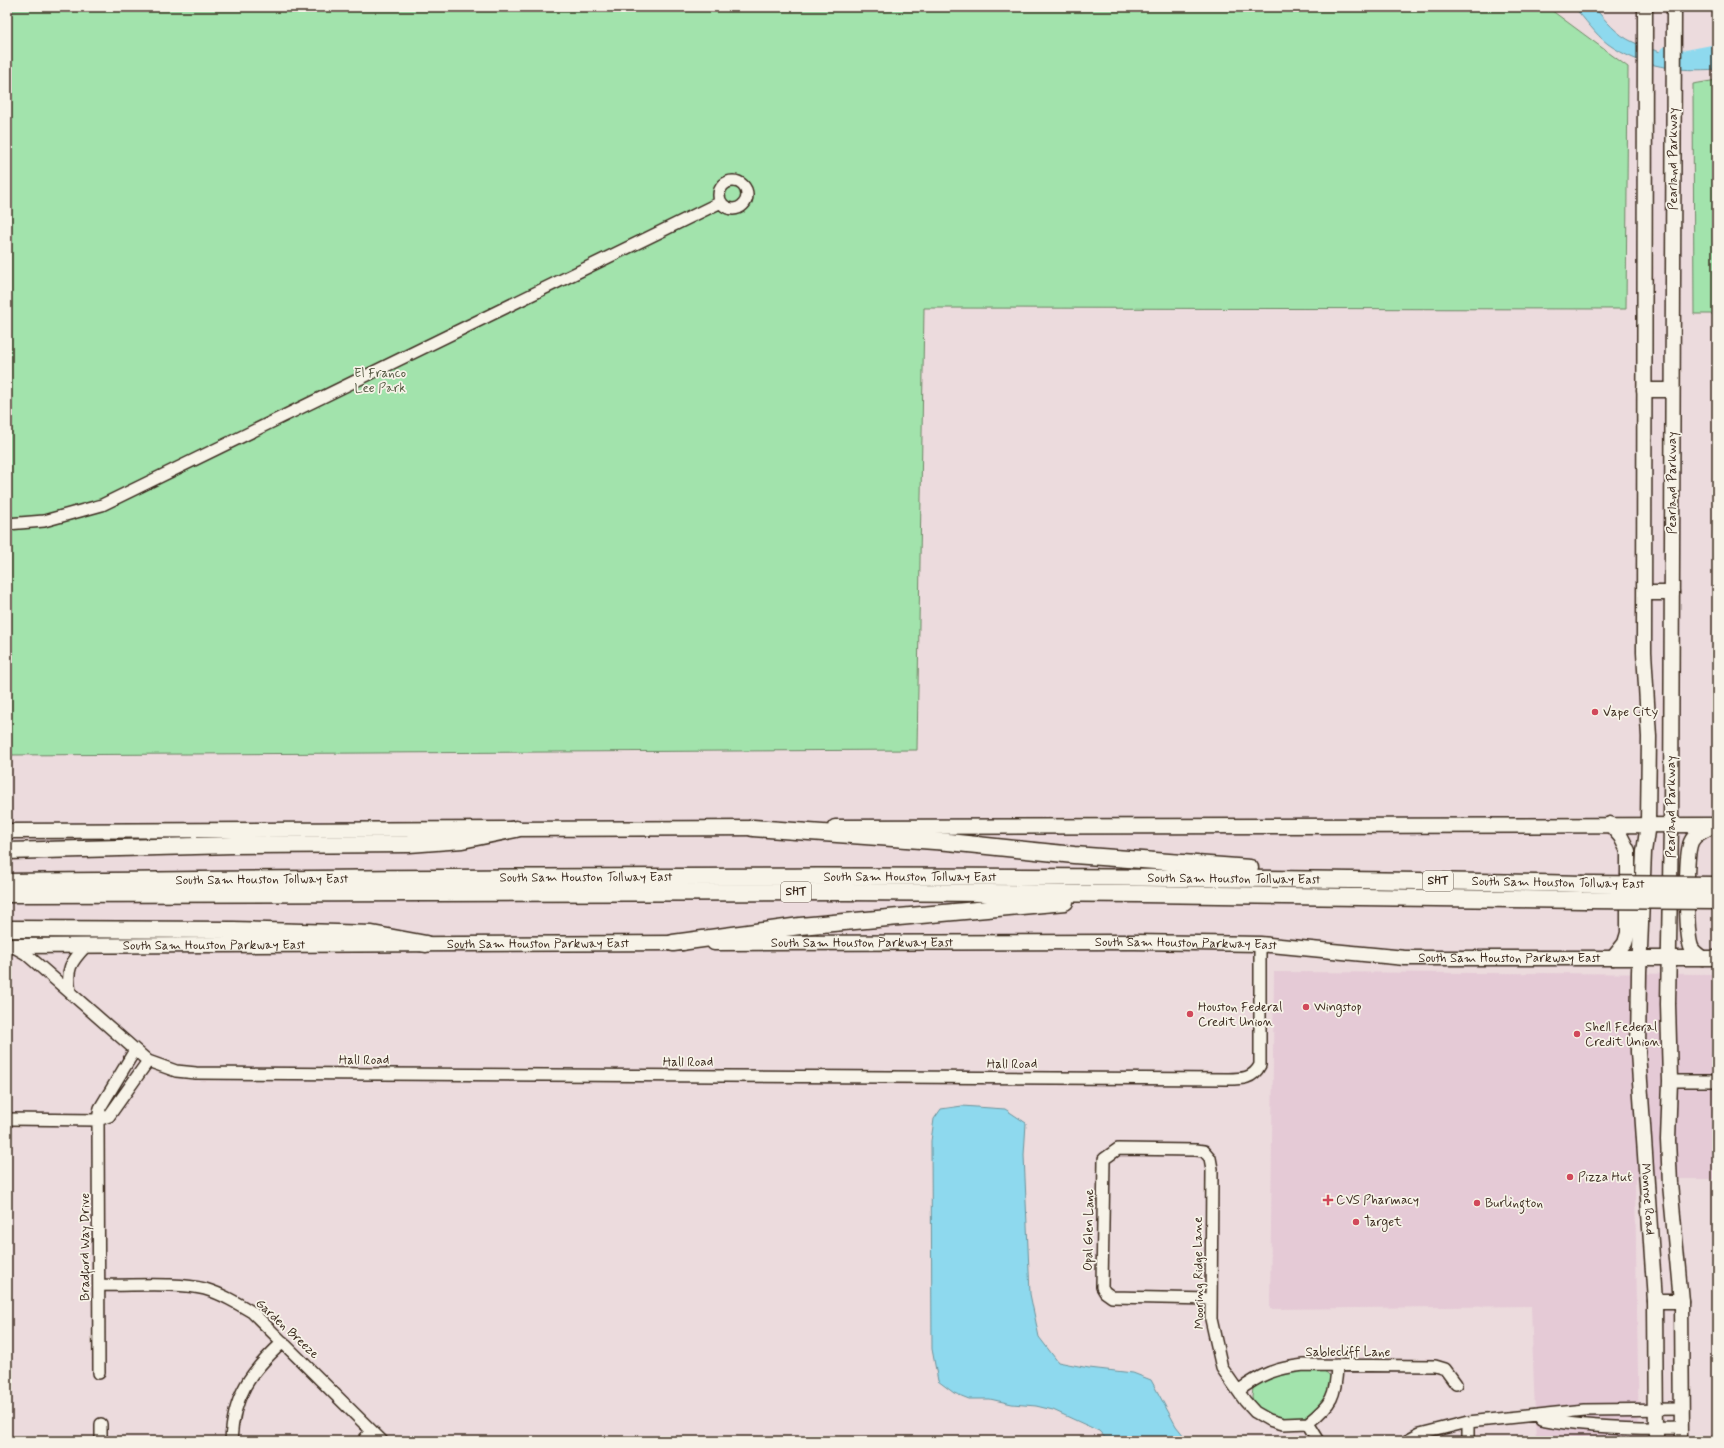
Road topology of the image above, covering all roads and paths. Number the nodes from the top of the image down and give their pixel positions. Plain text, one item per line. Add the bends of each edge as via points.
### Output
1 (1645, 7) edge
2 (1674, 7) edge
3 (721, 202) dead end
4 (1644, 390) junction
5 (1672, 390) junction
6 (7, 524) edge
7 (1645, 593) junction
8 (1672, 593) junction
9 (1610, 824) junction
10 (1648, 824) junction
11 (1671, 824) junction
12 (1716, 825) edge
13 (753, 828) junction
14 (516, 829) junction
15 (7, 831) edge
16 (7, 851) edge
17 (1294, 878) junction
18 (7, 882) edge
19 (1717, 885) edge
20 (7, 894) edge
21 (1142, 894) junction
22 (1717, 900) edge
23 (7, 929) edge
24 (673, 943) junction
25 (426, 944) junction
26 (1260, 944) junction
27 (9, 946) edge
28 (86, 946) junction
29 (1613, 958) junction
30 (1641, 958) junction
31 (1702, 958) junction
32 (1717, 958) edge
33 (1668, 959) junction
34 (70, 992) junction
35 (135, 1050) junction
36 (148, 1061) junction
37 (1670, 1081) junction
38 (1717, 1081) edge
39 (7, 1119) edge
40 (98, 1120) junction
41 (1668, 1140) junction
42 (1644, 1143) junction
43 (1104, 1159) joint
44 (100, 1285) junction
45 (1211, 1299) junction
46 (1656, 1301) junction
47 (1681, 1301) junction
48 (283, 1342) junction
49 (1338, 1365) junction
50 (99, 1373) dead end
51 (1456, 1384) dead end
52 (1238, 1391) junction
53 (1656, 1409) junction
54 (1683, 1409) junction
55 (1531, 1417) junction
56 (1468, 1422) junction
57 (1308, 1423) junction
58 (101, 1424) dead end
59 (371, 1431) junction
60 (1656, 1435) edge
61 (1682, 1435) edge
62 (101, 1441) edge
63 (231, 1441) edge
64 (363, 1441) edge
65 (382, 1441) edge
66 (1319, 1441) edge
67 (1407, 1441) edge
68 (1468, 1441) edge

1 - 4 main road, Pearland Parkway
2 - 5 main road, Pearland Parkway
3 - 6 street via 102,505 44,521
4 - 5 main road
4 - 7 main road, Pearland Parkway
5 - 8 main road, Pearland Parkway
7 - 8 main road
7 - 10 main road, Pearland Parkway via 1644,652 1649,737
8 - 11 main road, Pearland Parkway
9 - 10 main road
9 - 13 main road
9 - 29 main road via 1621,836 1628,851 1628,933 1625,943
10 - 11 main road
10 - 30 main road, Pearland Parkway via 1644,852
11 - 12 main road
11 - 33 main road, Pearland Parkway
12 - 31 main road via 1699,832 1692,842 1688,859 1688,934 1691,947
13 - 14 main road
13 - 17 highway via 1250,868
14 - 15 main road
14 - 16 highway via 462,840 409,844 233,845
17 - 18 highway, South Sam Houston Tollway East / SHT via 846,876
17 - 19 highway, South Sam Houston Tollway East / SHT, bridge
20 - 21 highway, South Sam Houston Tollway East / SHT
21 - 22 highway, South Sam Houston Tollway East / SHT, bridge
21 - 24 highway via 995,910 800,926
23 - 25 highway via 234,930 372,934
24 - 25 main road, South Sam Houston Parkway East
24 - 26 main road, South Sam Houston Parkway East
25 - 28 main road, South Sam Houston Parkway East
26 - 29 main road, South Sam Houston Parkway East via 1405,958
26 - 36 street, Hall Road via 1260,1065 1256,1073 1250,1077 1238,1079 196,1073 176,1071
27 - 28 main road, South Sam Houston Parkway East
27 - 34 street, Hall Road via 26,954
28 - 34 street via 74,959 68,971
29 - 30 main road, South Sam Houston Parkway East
30 - 33 main road, South Sam Houston Parkway East
30 - 42 main road, Monroe Road via 1638,1052
31 - 32 main road, South Sam Houston Parkway East
31 - 33 main road, South Sam Houston Parkway East
33 - 37 main road, Monroe Road
34 - 35 street, Hall Road
35 - 36 street, Hall Road
35 - 40 street, Bradford Way Drive via 100,1108
36 - 40 street via 109,1116
37 - 38 street
37 - 41 main road, Monroe Road
39 - 40 street
40 - 44 street, Bradford Way Drive
41 - 42 main road
41 - 47 main road, Monroe Road
42 - 46 main road, Monroe Road
43 - 45 street, Opal Glen Lane via 1102,1287 1105,1292 1112,1296
43 - 45 street, Mooring Ridge Lane via 1118,1149 1204,1151 1210,1158
44 - 48 street, Garden Breeze via 181,1286 204,1289 252,1312
44 - 50 street, Bradford Way Drive
45 - 52 street, Mooring Ridge Lane via 1211,1319 1222,1368
46 - 47 main road
46 - 53 main road, Monroe Road
47 - 54 main road, Monroe Road
48 - 59 street, Garden Breeze
48 - 63 street via 253,1373 245,1386 232,1420
49 - 51 street, Sablecliff Lane via 1435,1366 1445,1369
49 - 52 street, Sablecliff Lane via 1284,1367 1265,1373
49 - 57 street via 1330,1403
52 - 57 street, Mooring Ridge Lane via 1255,1412 1269,1420 1283,1424
53 - 54 street
53 - 55 street via 1585,1410
53 - 60 main road, Monroe Road
54 - 61 main road, Monroe Road
55 - 56 street
55 - 60 street
56 - 67 street via 1420,1434
56 - 68 street
57 - 66 street
58 - 62 street
59 - 64 street
59 - 65 street, Garden Breeze
60 - 61 street

